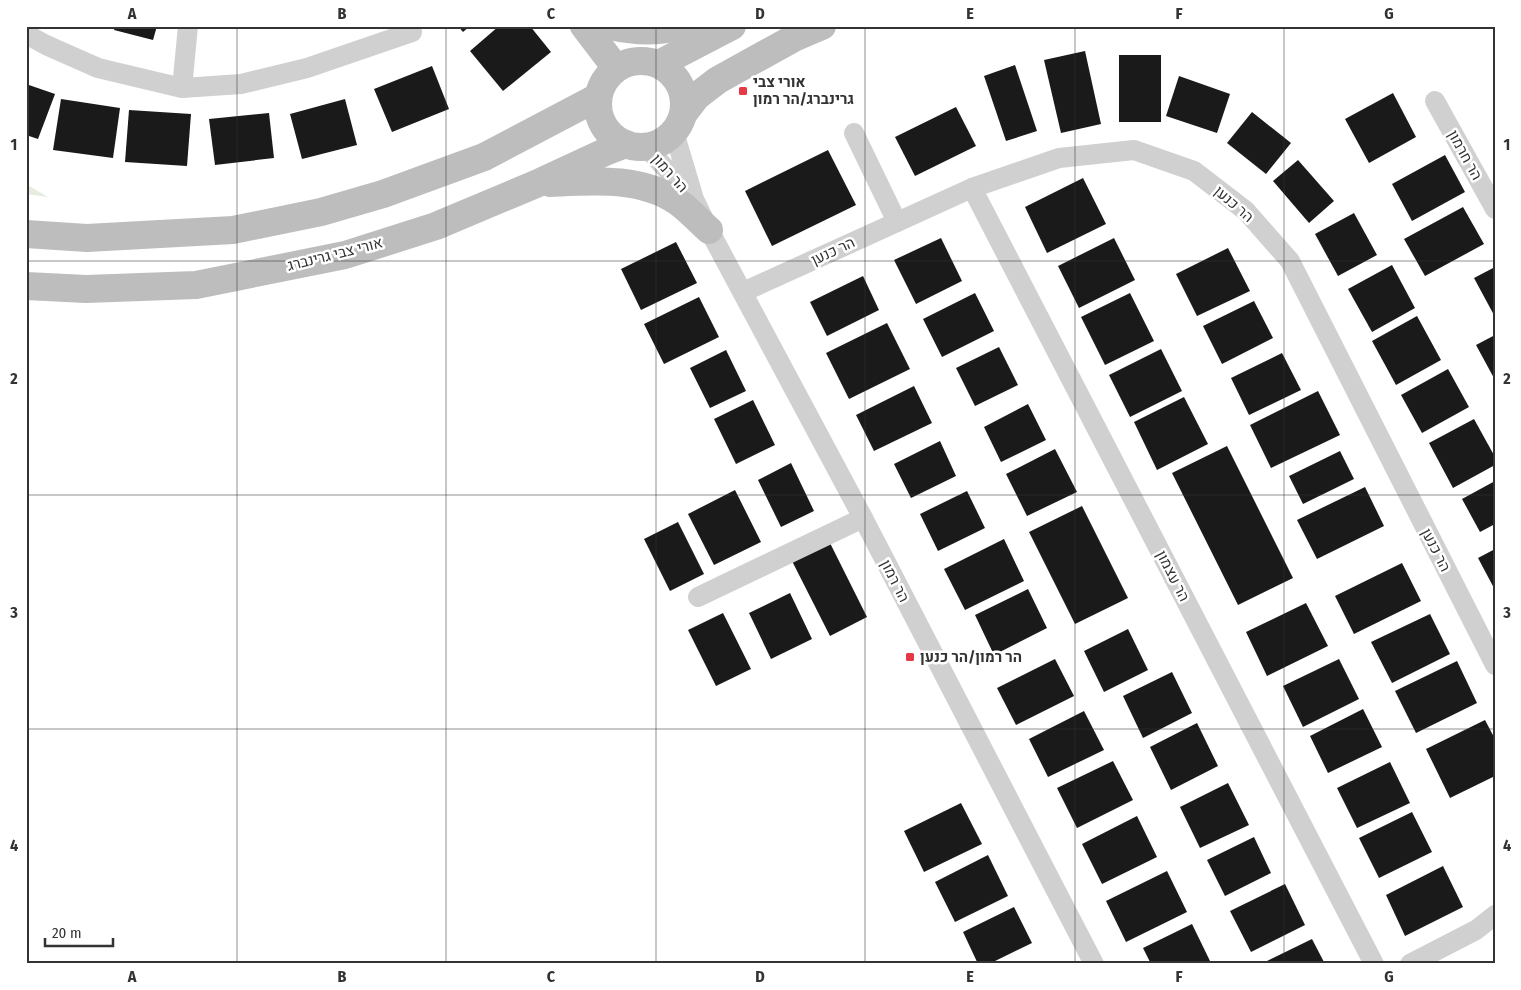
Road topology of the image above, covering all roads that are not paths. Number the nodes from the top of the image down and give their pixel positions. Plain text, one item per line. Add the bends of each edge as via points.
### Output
1 (188, 26) edge
2 (584, 26) edge
3 (610, 26) edge
4 (685, 26) edge
5 (732, 26) edge
6 (822, 26) edge
7 (412, 32) dead end
8 (26, 34) edge
9 (659, 64) junction
10 (616, 68) junction
11 (182, 88) junction
12 (598, 97) junction
13 (1435, 101) dead end
14 (679, 123) junction
15 (854, 133) dead end
16 (636, 145) junction
17 (536, 184) junction
18 (972, 188) junction
19 (694, 199) junction
20 (1495, 210) edge
21 (897, 222) junction
22 (709, 230) junction
23 (26, 234) edge
24 (26, 286) edge
25 (743, 292) junction
26 (862, 518) junction
27 (698, 597) dead end
28 (1495, 665) edge
29 (1495, 915) edge
30 (1094, 964) edge
31 (1374, 964) edge
32 (1410, 964) edge

1 - 11 street
2 - 10 main road
3 - 4 main road via 635,32
5 - 9 main road
6 - 14 main road via 718,80 697,96
7 - 11 street via 307,68 241,84
8 - 11 street via 98,68
9 - 10 main road via 637,60
9 - 14 main road via 680,84 684,99
10 - 12 main road via 607,76
12 - 16 main road via 600,114 607,130
12 - 23 main road via 484,157 383,194 321,212 233,230 87,238
13 - 20 street, הר חרמון
14 - 16 main road via 661,142
14 - 19 street, הר רמון
15 - 21 street
16 - 17 main road, אורי צבי גרינברג via 605,152
16 - 19 street, הר רמון
17 - 22 main road via 590,181 625,183 653,190 678,202
17 - 24 main road, אורי צבי גרינברג via 436,226 354,252 252,274 196,285 86,289
18 - 21 street, הר כנען
18 - 28 street, הר כנען via 1059,158 1134,150 1194,171 1246,211 1290,261
18 - 31 street, הר עצמון
19 - 22 street, הר רמון
21 - 25 street, הר כנען
22 - 25 street, הר רמון
25 - 26 street, הר רמון
26 - 27 street
26 - 30 street, הר רמון
29 - 32 street via 1476,930

